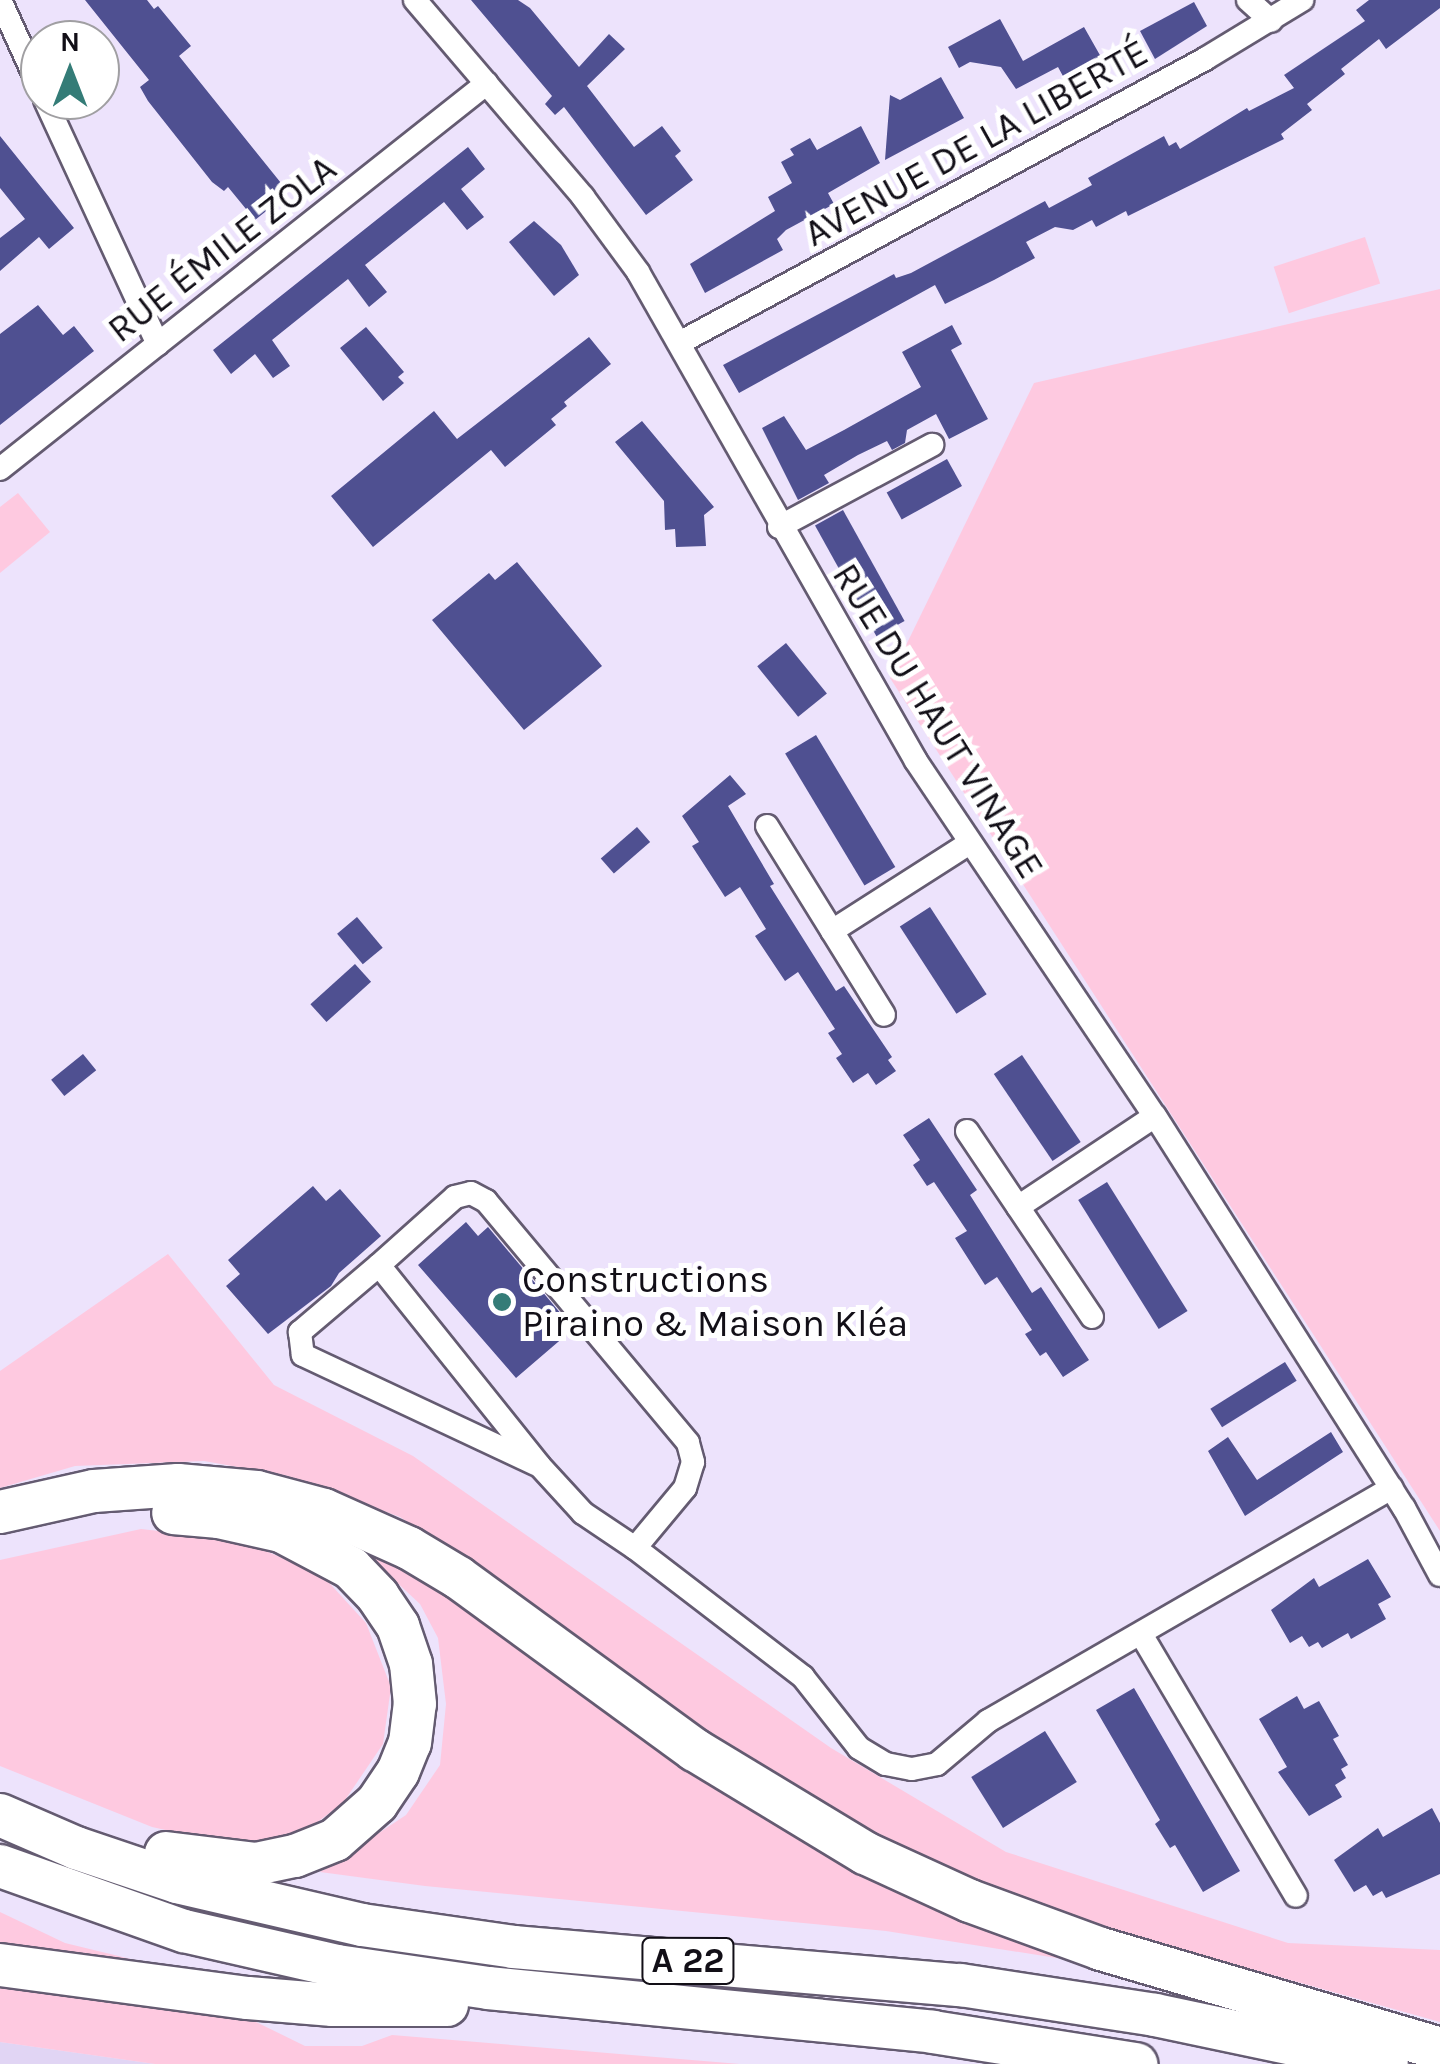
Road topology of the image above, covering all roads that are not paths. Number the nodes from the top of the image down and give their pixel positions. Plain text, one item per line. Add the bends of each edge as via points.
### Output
1 (0, 0) edge
2 (1248, 0) edge
3 (1302, 0) edge
4 (425, 4) edge
5 (1270, 21) junction
6 (20, 44) edge
7 (487, 82) junction
8 (55, 120) edge
9 (681, 342) junction
10 (158, 344) junction
11 (932, 445) dead end
12 (0, 470) edge
13 (779, 527) junction
14 (767, 826) dead end
15 (968, 844) junction
16 (832, 931) junction
17 (884, 1015) dead end
18 (1155, 1116) junction
19 (967, 1131) dead end
20 (1018, 1207) junction
21 (380, 1264) junction
22 (1092, 1317) dead end
23 (539, 1465) junction
24 (1391, 1488) junction
25 (0, 1512) edge
26 (0, 1539) edge
27 (635, 1548) junction
28 (1440, 1576) edge
29 (1141, 1634) junction
30 (0, 1813) edge
31 (0, 1866) edge
32 (1296, 1896) dead end
33 (0, 1964) edge
34 (656, 2005) junction
35 (1440, 2049) edge
36 (1136, 2064) edge
37 (1387, 2064) edge

1 - 6 street
2 - 5 street
3 - 5 street, AVENUE DE LA LIBERTÉ
4 - 7 street, RUE DU HAUT VINAGE
5 - 9 street, AVENUE DE LA LIBERTÉ
7 - 9 street, RUE DU HAUT VINAGE via 604,224
7 - 10 street, RUE ÉMILE ZOLA
8 - 10 street
9 - 13 street, RUE DU HAUT VINAGE
10 - 12 street, RUE ÉMILE ZOLA
11 - 13 street
13 - 15 street, RUE DU HAUT VINAGE
14 - 16 street
15 - 16 street
15 - 18 street, RUE DU HAUT VINAGE
16 - 17 street
18 - 20 street
18 - 24 street, RUE DU HAUT VINAGE
19 - 20 street
20 - 22 street
21 - 23 street
21 - 23 street via 300,1332 303,1355
21 - 27 street via 455,1197 471,1194 486,1201 692,1452 685,1488
23 - 27 street via 582,1513
24 - 28 street, RUE DU HAUT VINAGE
24 - 29 street
25 - 35 highway via 94,1491 178,1485 258,1492 324,1510 460,1578 695,1750 865,1853 1101,1949
26 - 30 highway via 151,1513 219,1517 290,1534 351,1568 390,1610 411,1664 415,1704 410,1743 387,1791 336,1840 295,1856 256,1864 198,1860
27 - 29 street via 802,1677 859,1748 900,1768 937,1764 988,1721
29 - 32 street
30 - 37 highway, A 22 via 76,1848 177,1882 362,1925 528,1948 960,1985 1155,2015
31 - 34 highway, A 22 via 258,1950 421,1980
33 - 34 highway via 332,2005
34 - 36 highway, A 22 via 933,2032

